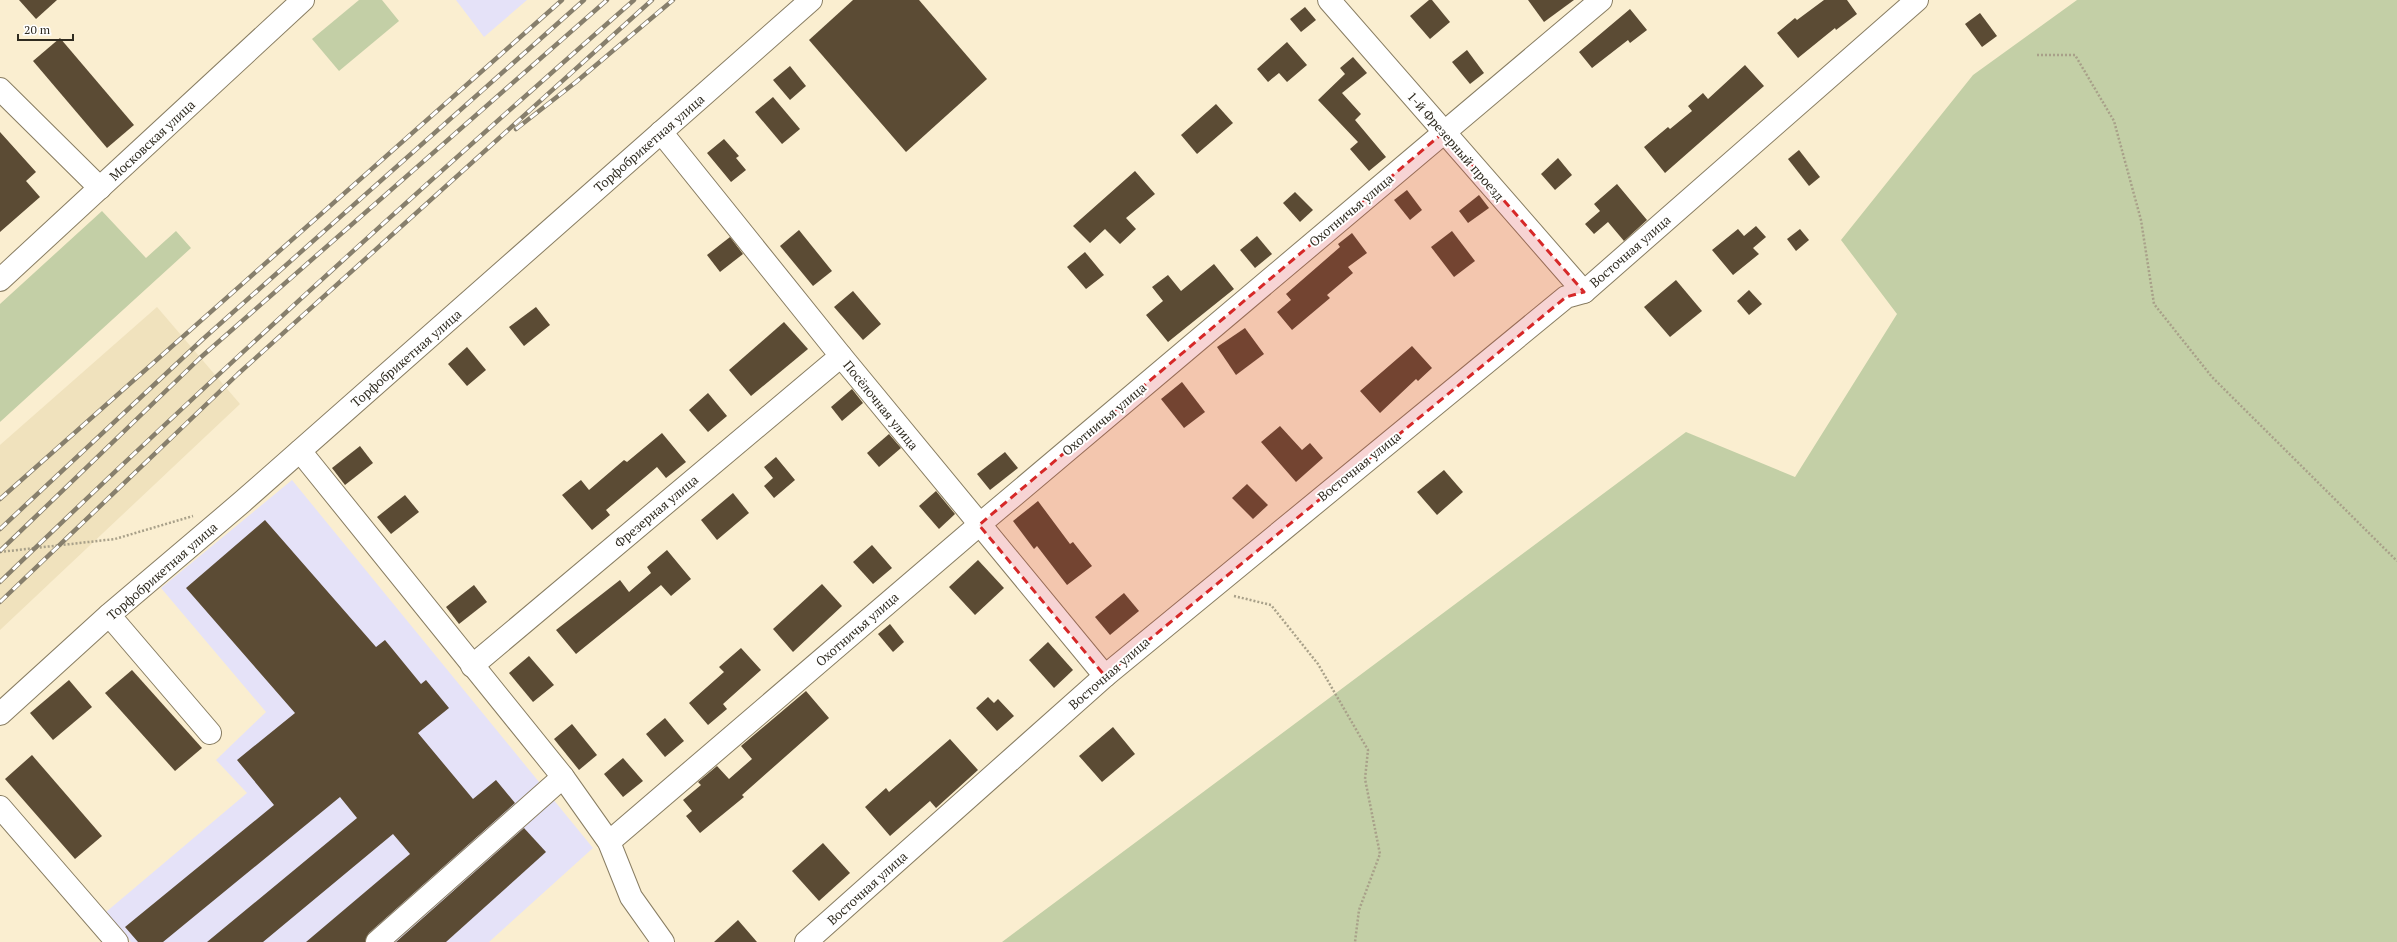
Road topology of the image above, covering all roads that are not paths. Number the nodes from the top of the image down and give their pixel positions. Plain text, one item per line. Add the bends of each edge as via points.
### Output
1 (303, 0) edge
2 (811, 0) edge
3 (1329, 0) edge
4 (1601, 0) edge
5 (1917, 0) edge
6 (0, 89) edge
7 (661, 132) junction
8 (1444, 132) junction
9 (100, 188) junction
10 (0, 280) edge
11 (1584, 292) junction
12 (841, 356) junction
13 (300, 451) junction
14 (979, 525) junction
15 (109, 615) junction
16 (472, 666) junction
17 (1105, 676) junction
18 (0, 714) edge
19 (210, 733) dead end
20 (563, 777) junction
21 (0, 807) edge
22 (609, 842) junction
23 (117, 942) edge
24 (377, 942) edge
25 (663, 942) edge
26 (806, 942) edge

1 - 9 street, Московская улица
2 - 7 street, Торфобрикетная улица
3 - 8 street, 1-й Фрезерный проезд
4 - 8 street, Охотничья улица
5 - 11 street, Восточная улица
6 - 9 street
7 - 12 street, Посёлочная улица
7 - 13 street, Торфобрикетная улица
8 - 11 street, 1-й Фрезерный проезд
8 - 14 street, Охотничья улица
9 - 10 street, Московская улица
11 - 17 street, Восточная улица via 1566,297
12 - 14 street, Посёлочная улица
12 - 16 street, Фрезерная улица
13 - 15 street, Торфобрикетная улица
13 - 16 street
14 - 17 street, Посёлочная улица
14 - 22 street, Охотничья улица
15 - 18 street, Торфобрикетная улица
15 - 19 street
16 - 20 street
17 - 26 street, Восточная улица
20 - 22 street
20 - 24 street
21 - 23 street
22 - 25 street via 631,897

